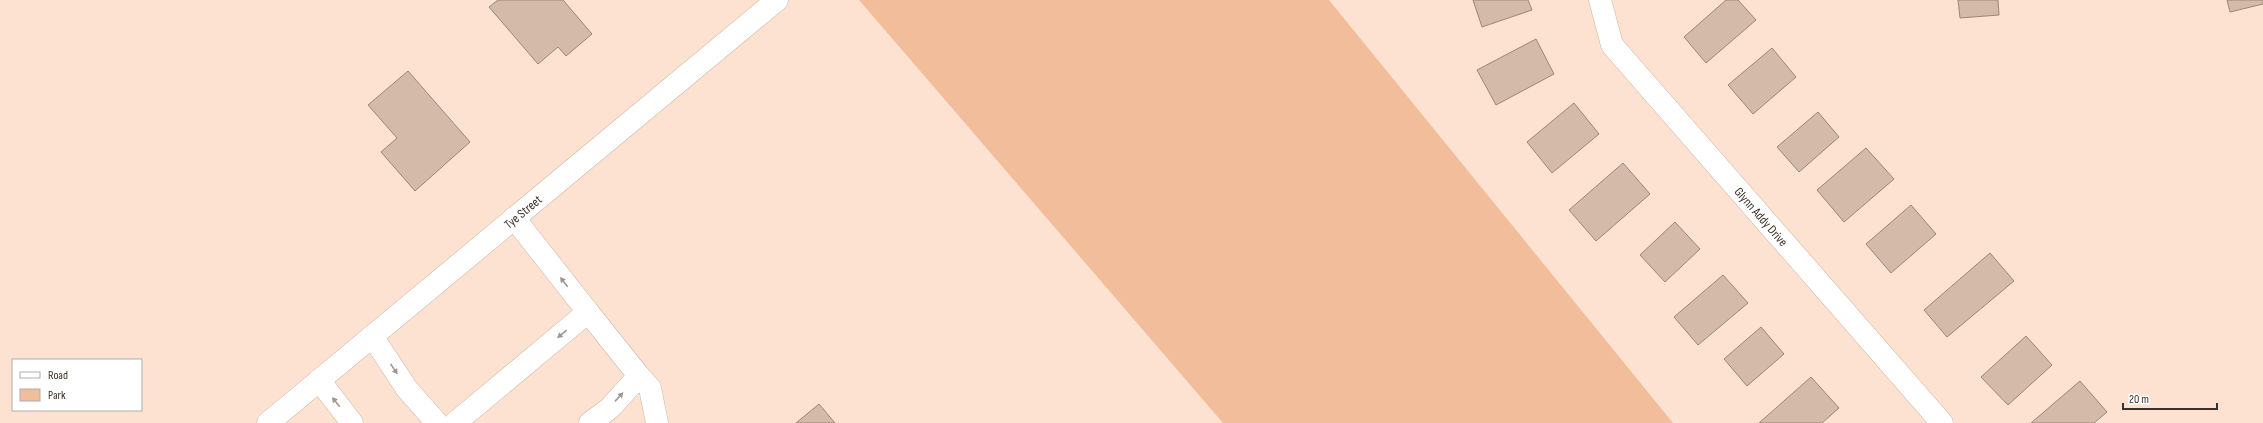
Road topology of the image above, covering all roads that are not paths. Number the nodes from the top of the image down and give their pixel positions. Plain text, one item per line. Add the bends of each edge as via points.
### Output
1 (777, 0) edge
2 (1600, 0) edge
3 (514, 218) junction
4 (588, 312) junction
5 (372, 336) junction
6 (639, 376) junction
7 (319, 380) junction
8 (268, 423) edge
9 (352, 423) edge
10 (437, 423) edge
11 (455, 423) edge
12 (590, 423) edge
13 (657, 423) edge
14 (1942, 423) edge

1 - 3 street, Tye Street
2 - 14 street, Glynn Addy Drive via 1612,45
4 -> 3 street
3 - 5 street, Tye Street
4 - 6 street
4 -> 11 street
5 - 7 street, Tye Street
5 -> 10 street via 407,389
12 -> 6 street via 610,408
6 - 13 street via 650,388
7 - 8 street, Tye Street
9 -> 7 street

